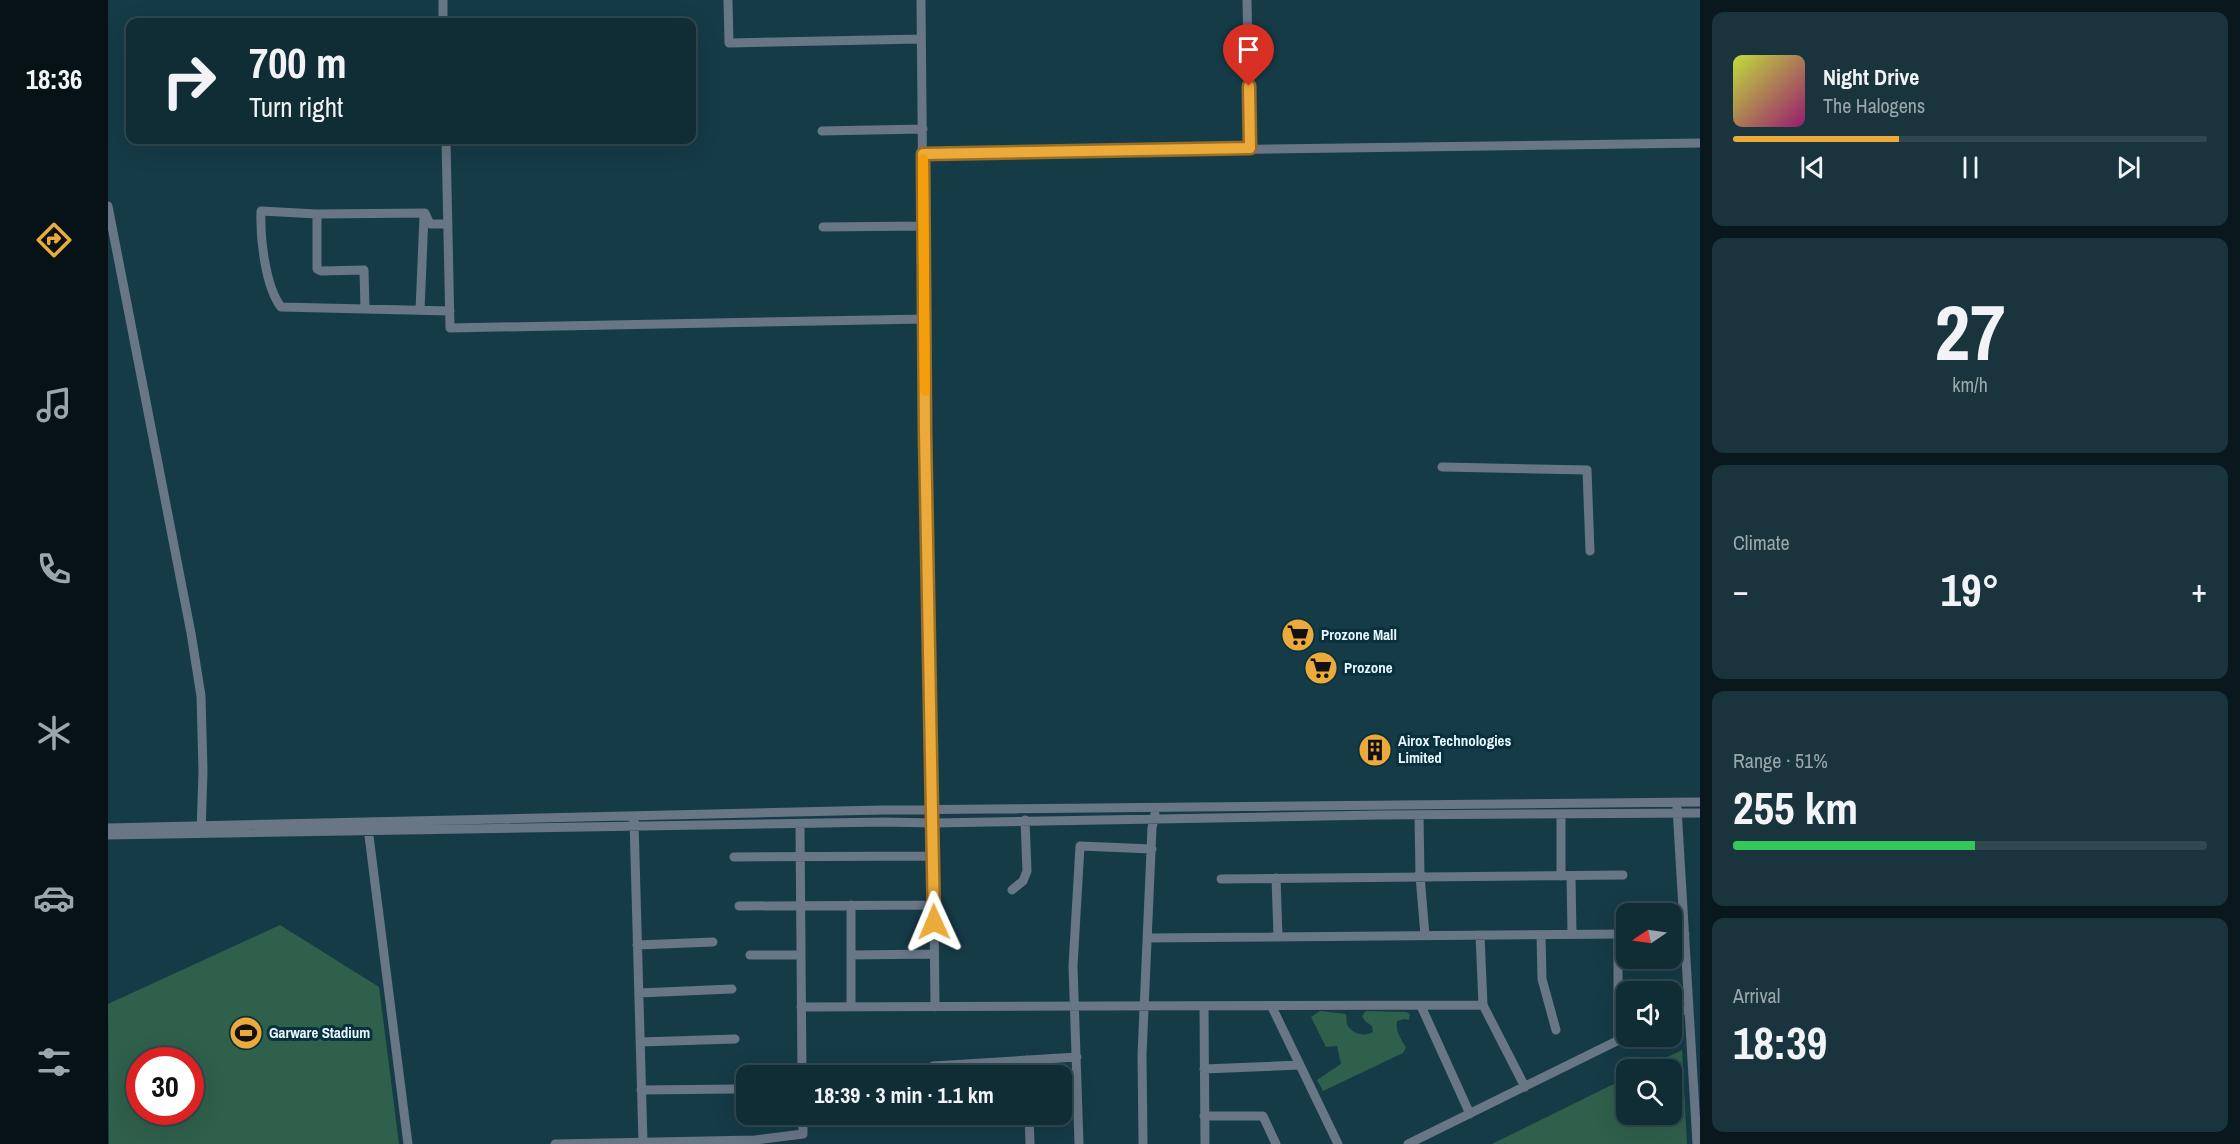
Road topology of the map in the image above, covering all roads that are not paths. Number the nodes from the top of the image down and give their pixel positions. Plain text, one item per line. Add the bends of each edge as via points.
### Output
1 (443, 0) edge
2 (728, 0) edge
3 (921, 0) edge
4 (1247, 0) edge
5 (443, 18) edge
6 (921, 39) junction
7 (923, 129) junction
8 (822, 131) dead end
9 (1700, 143) edge
10 (446, 144) edge
11 (1250, 148) junction
12 (923, 154) junction
13 (108, 206) edge
14 (424, 213) junction
15 (317, 214) junction
16 (448, 224) junction
17 (924, 226) junction
18 (823, 227) dead end
19 (365, 309) junction
20 (420, 310) junction
21 (450, 311) junction
22 (924, 320) junction
23 (1442, 467) dead end
24 (1590, 550) dead end
25 (1677, 802) junction
26 (1700, 802) edge
27 (1151, 808) junction
28 (933, 810) junction
29 (1678, 813) junction
30 (1700, 813) edge
31 (1560, 814) junction
32 (1419, 815) junction
33 (1025, 820) junction
34 (634, 821) junction
35 (367, 822) junction
36 (1152, 822) junction
37 (556, 823) junction
38 (934, 823) junction
39 (800, 824) junction
40 (108, 828) edge
41 (152, 831) junction
42 (201, 831) junction
43 (368, 832) junction
44 (108, 835) edge
45 (1152, 849) junction
46 (933, 856) junction
47 (734, 857) dead end
48 (801, 857) junction
49 (1420, 876) junction
50 (1566, 876) junction
51 (1623, 876) dead end
52 (1276, 878) junction
53 (1221, 879) dead end
54 (1012, 890) dead end
55 (851, 905) junction
56 (934, 905) junction
57 (739, 906) dead end
58 (801, 906) junction
59 (1572, 934) junction
60 (1616, 934) edge
61 (1685, 934) joint
62 (1425, 935) junction
63 (1480, 935) junction
64 (1541, 935) junction
65 (1278, 936) junction
66 (1148, 938) junction
67 (713, 942) dead end
68 (637, 945) junction
69 (934, 954) junction
70 (750, 955) dead end
71 (801, 955) junction
72 (851, 955) junction
73 (732, 989) dead end
74 (639, 993) junction
75 (1483, 1005) junction
76 (1075, 1006) junction
77 (1144, 1006) junction
78 (1204, 1006) junction
79 (1421, 1006) junction
80 (801, 1007) junction
81 (851, 1007) junction
82 (935, 1007) junction
83 (1272, 1007) junction
84 (1689, 1008) junction
85 (1682, 1011) edge
86 (1700, 1018) edge
87 (1690, 1019) junction
88 (1556, 1030) dead end
89 (735, 1039) dead end
90 (640, 1042) junction
91 (1616, 1042) edge
92 (1077, 1057) junction
93 (1027, 1060) junction
94 (802, 1065) edge
95 (949, 1065) edge
96 (1027, 1065) edge
97 (1300, 1065) junction
98 (1204, 1069) junction
99 (1525, 1087) junction
100 (736, 1089) dead end
101 (641, 1090) junction
102 (1470, 1114) junction
103 (1204, 1116) junction
104 (803, 1125) edge
105 (1029, 1125) edge
106 (643, 1142) junction
107 (730, 1142) edge
108 (674, 1143) edge
109 (408, 1144) edge
110 (555, 1144) edge
111 (571, 1144) edge
112 (1030, 1144) edge
113 (1079, 1144) edge
114 (1143, 1144) edge
115 (1205, 1144) edge
116 (1276, 1144) edge
117 (1338, 1144) edge
118 (1408, 1144) edge
119 (1697, 1144) edge

1 - 5 street
2 - 6 street via 729,43
3 - 6 street
4 - 11 street
6 - 7 street
7 - 8 street
7 - 12 street
9 - 11 street
10 - 16 street
11 - 12 street
12 - 17 street
13 - 42 street via 201,696
14 - 15 street
14 - 16 street via 430,224
14 - 20 street
15 - 19 street via 317,269 364,270
15 - 19 street via 261,211 264,257 279,305
16 - 21 street
17 - 18 street
17 - 22 street
19 - 20 street
20 - 21 street
21 - 22 street via 450,328
22 - 28 street
23 - 24 street via 1587,470
25 - 26 street
25 - 27 street
25 - 29 street
27 - 28 street
27 - 36 street
28 - 34 street
28 - 38 street
29 - 30 street
29 - 31 street
29 - 61 street
31 - 32 street
31 - 50 street
32 - 36 street
32 - 49 street
33 - 36 street
33 - 38 street
33 - 54 street via 1028,872
34 - 37 street
34 - 39 street
34 - 68 street
35 - 37 street
35 - 42 street
35 - 43 street
36 - 45 street
37 - 43 street
38 - 39 street
38 - 46 street
39 - 48 street
40 - 41 street
41 - 42 street
41 - 44 street
42 - 43 street
43 - 109 street
45 - 66 street
45 - 76 street via 1080,846
46 - 48 street
46 - 56 street
47 - 48 street
48 - 58 street
49 - 50 street
49 - 52 street
49 - 62 street
50 - 51 street
50 - 59 street
52 - 53 street
52 - 65 street
55 - 56 street
55 - 58 street
55 - 72 street
56 - 69 street
57 - 58 street
58 - 71 street
59 - 60 street
59 - 64 street
61 - 84 street
62 - 63 street
62 - 65 street
63 - 64 street
63 - 75 street
64 - 88 street via 1542,980
65 - 66 street
66 - 77 street
67 - 68 street
68 - 74 street
69 - 72 street
69 - 82 street
70 - 71 street
71 - 80 street
72 - 81 street
73 - 74 street
74 - 90 street
75 - 79 street
75 - 99 street
76 - 77 street
76 - 82 street
76 - 92 street
77 - 78 street
77 - 114 street
78 - 83 street
78 - 98 street
79 - 83 street
79 - 102 street
80 - 81 street
80 - 94 street
81 - 82 street
83 - 97 street
84 - 85 street
84 - 87 street
86 - 87 street
87 - 119 street
89 - 90 street
90 - 101 street
91 - 99 street
92 - 93 street
92 - 113 street
93 - 95 street
93 - 96 street
97 - 98 street
97 - 117 street
98 - 103 street
99 - 102 street
100 - 101 street
101 - 106 street
102 - 118 street
103 - 115 street
103 - 116 street via 1263,1116
104 - 107 street via 803,1134
105 - 112 street
106 - 108 street
106 - 111 street
107 - 108 street
110 - 111 street

